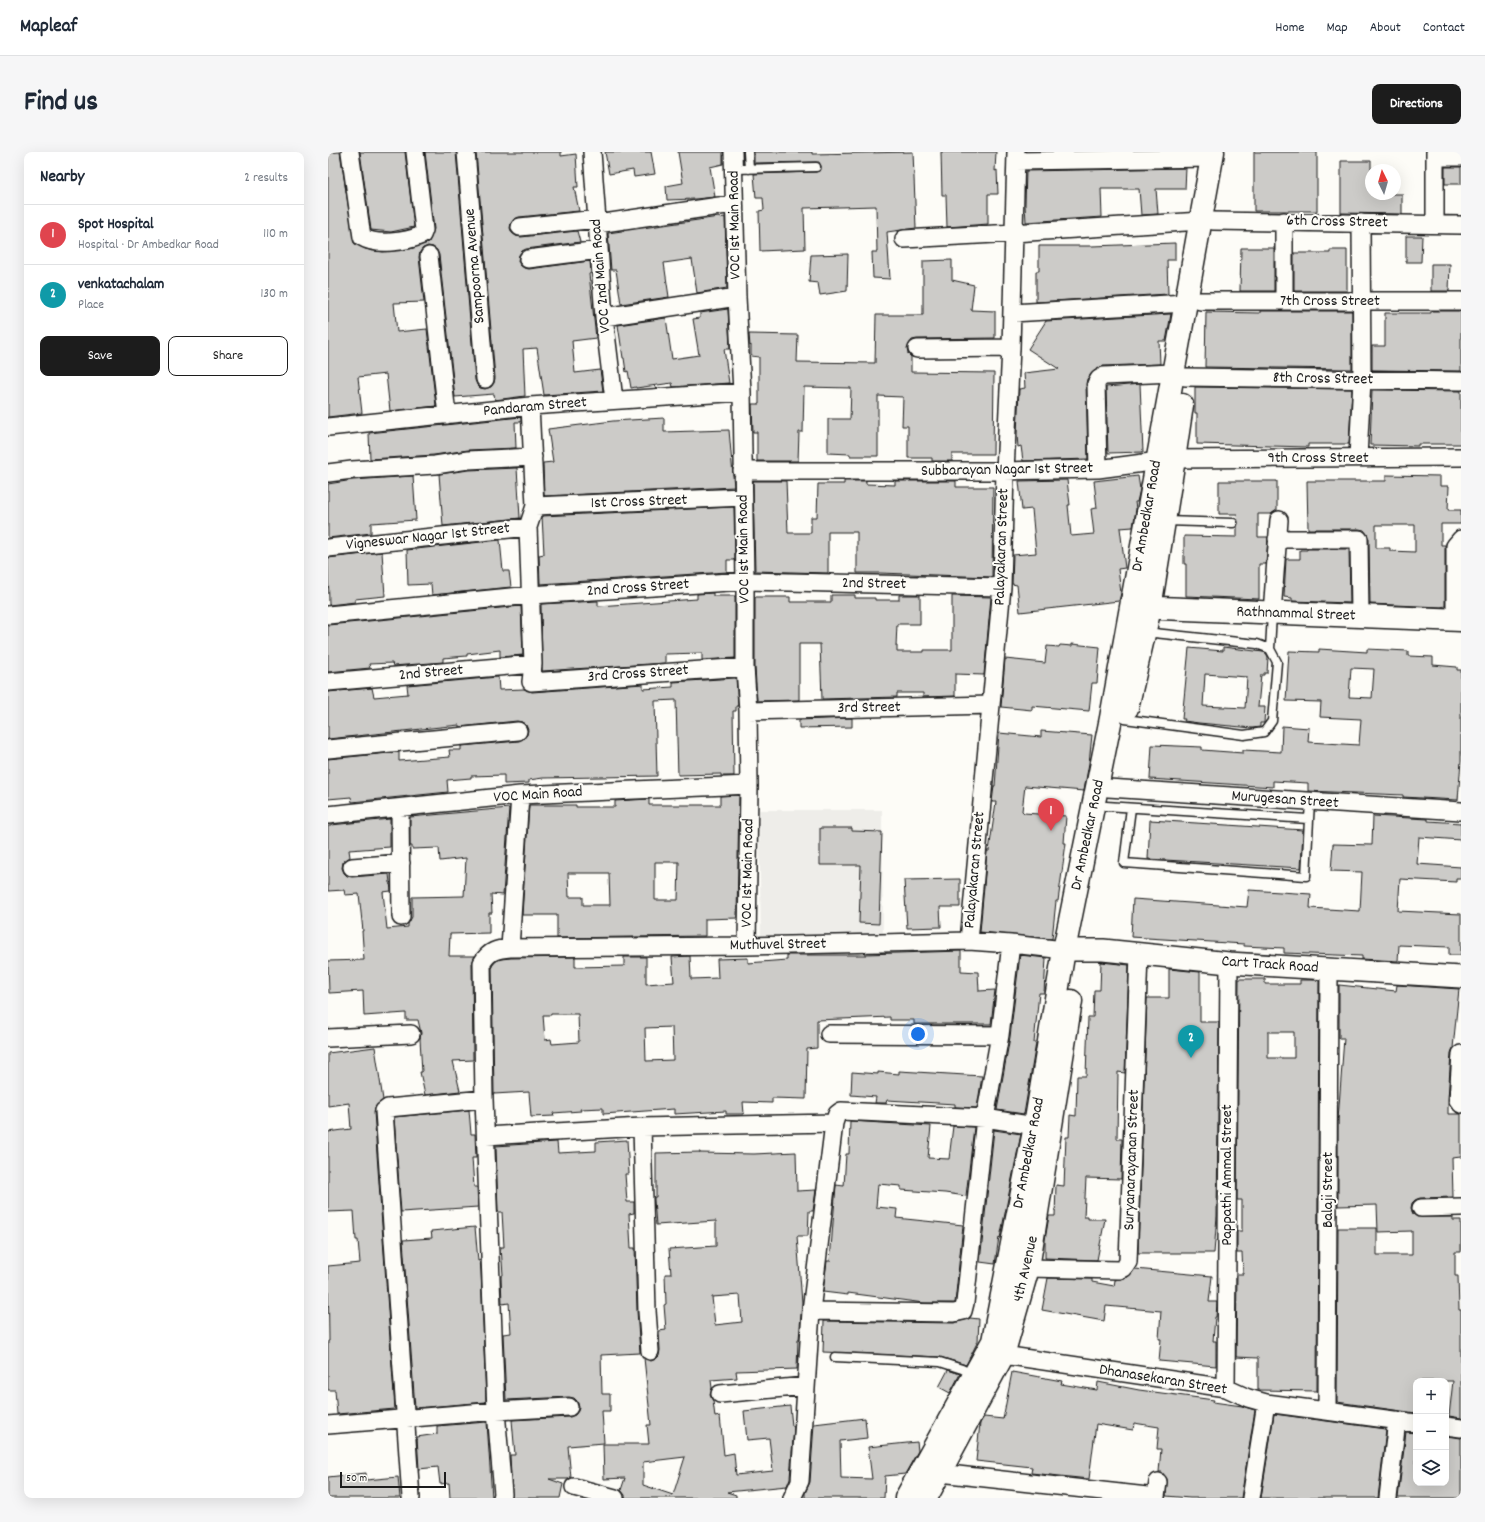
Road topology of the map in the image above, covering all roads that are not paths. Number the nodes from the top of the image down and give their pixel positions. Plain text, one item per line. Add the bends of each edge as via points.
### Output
1 (350, 152) edge
2 (414, 152) edge
3 (466, 152) edge
4 (592, 152) edge
5 (733, 152) edge
6 (748, 152) edge
7 (1217, 154) edge
8 (1435, 154) edge
9 (1016, 157) edge
10 (1461, 157) edge
11 (816, 167) dead end
12 (741, 169) junction
13 (733, 204) junction
14 (1207, 221) junction
15 (597, 222) junction
16 (1284, 222) junction
17 (1361, 222) junction
18 (1435, 224) junction
19 (1461, 225) edge
20 (520, 227) dead end
21 (1014, 233) junction
22 (904, 239) dead end
23 (599, 250) junction
24 (430, 256) dead end
25 (528, 259) dead end
26 (737, 297) junction
27 (1284, 301) junction
28 (1362, 301) junction
29 (1461, 301) edge
30 (1193, 302) junction
31 (1012, 313) junction
32 (604, 317) junction
33 (1012, 348) junction
34 (917, 349) dead end
35 (1179, 375) junction
36 (485, 379) dead end
37 (1362, 380) junction
38 (1461, 381) edge
39 (742, 392) junction
40 (614, 400) junction
41 (530, 406) junction
42 (447, 415) junction
43 (328, 427) edge
44 (532, 457) junction
45 (1358, 457) junction
46 (1461, 457) edge
47 (1166, 460) junction
48 (1098, 469) junction
49 (742, 471) junction
50 (1005, 471) junction
51 (328, 473) edge
52 (743, 498) junction
53 (535, 506) junction
54 (1279, 520) dead end
55 (1164, 521) junction
56 (1233, 523) dead end
57 (528, 527) junction
58 (1277, 539) junction
59 (1461, 539) edge
60 (328, 548) edge
61 (745, 581) junction
62 (1002, 587) junction
63 (532, 595) junction
64 (1140, 608) junction
65 (1272, 613) junction
66 (1458, 613) edge
67 (328, 615) edge
68 (1360, 616) junction
69 (1144, 632) junction
70 (1270, 649) junction
71 (533, 664) junction
72 (744, 666) junction
73 (328, 682) edge
74 (991, 705) junction
75 (748, 711) junction
76 (1125, 719) junction
77 (518, 731) dead end
78 (328, 749) edge
79 (749, 785) junction
80 (520, 795) junction
81 (1107, 797) junction
82 (1310, 801) junction
83 (1131, 808) junction
84 (400, 809) junction
85 (1461, 811) edge
86 (328, 815) edge
87 (1308, 819) junction
88 (401, 863) junction
89 (352, 867) dead end
90 (401, 918) dead end
91 (969, 941) junction
92 (1011, 944) junction
93 (747, 946) junction
94 (510, 948) junction
95 (1072, 950) junction
96 (1139, 954) junction
97 (1229, 963) junction
98 (1329, 970) junction
99 (1461, 977) edge
100 (411, 1034) dead end
101 (829, 1034) dead end
102 (1000, 1035) junction
103 (328, 1038) edge
104 (1461, 1054) edge
105 (1461, 1062) edge
106 (484, 1099) junction
107 (1461, 1104) edge
108 (985, 1118) junction
109 (834, 1123) junction
110 (1035, 1126) junction
111 (642, 1128) junction
112 (486, 1136) junction
113 (1461, 1207) edge
114 (1421, 1208) dead end
115 (1028, 1268) junction
116 (811, 1311) junction
117 (650, 1351) dead end
118 (995, 1352) junction
119 (835, 1357) dead end
120 (975, 1376) junction
121 (806, 1386) junction
122 (1226, 1388) junction
123 (720, 1394) dead end
124 (1266, 1403) junction
125 (569, 1407) dead end
126 (1327, 1410) junction
127 (496, 1411) junction
128 (405, 1420) junction
129 (1397, 1420) junction
130 (1413, 1422) edge
131 (328, 1425) edge
132 (1449, 1426) edge
133 (1461, 1428) edge
134 (940, 1473) junction
135 (574, 1487) dead end
136 (1156, 1492) edge
137 (411, 1498) edge
138 (502, 1498) edge
139 (615, 1498) edge
140 (792, 1498) edge
141 (906, 1498) edge
142 (926, 1498) edge
143 (1251, 1498) edge
144 (1388, 1498) edge

1 - 2 street via 362,236 368,241 383,242 413,239 422,235 424,230
3 - 36 street, Sampoorna Avenue
4 - 15 street, VOC 2nd Main Road
5 - 12 street, VOC 1st Main Road
6 - 12 lane
7 - 9 street
7 - 14 main road, Dr Ambedkar Road
8 - 10 street
8 - 18 street
9 - 21 street, Palayakaran Street
11 - 12 lane
12 - 13 street, VOC 1st Main Road
13 - 15 street
13 - 26 street, VOC 1st Main Road
14 - 16 street, 6th Cross Street
14 - 21 street, 6th Cross Street
14 - 30 main road, Dr Ambedkar Road
15 - 20 street
15 - 23 street, VOC 2nd Main Road
16 - 17 street, 6th Cross Street
16 - 27 street
17 - 18 street, 6th Cross Street
17 - 28 street
18 - 19 street, 6th Cross Street
21 - 22 street, 6th Cross Street
21 - 31 street, Palayakaran Street
23 - 25 street
23 - 32 street, VOC 2nd Main Road
24 - 42 street
26 - 32 street
26 - 39 street, VOC 1st Main Road
27 - 28 street, 7th Cross Street
27 - 30 street, 7th Cross Street
28 - 29 street, 7th Cross Street
28 - 37 street
30 - 31 street, 7th Cross Street
30 - 35 main road, Dr Ambedkar Road
31 - 33 street, Palayakaran Street
32 - 40 street, VOC 2nd Main Road
33 - 34 street
33 - 50 street, Palayakaran Street
35 - 37 street, 8th Cross Street
35 - 47 main road, Dr Ambedkar Road
35 - 48 street, 8th Cross Street via 1099,378 1096,384
37 - 38 street, 8th Cross Street
37 - 45 street
39 - 40 street, Pandaram Street
39 - 49 street, VOC 1st Main Road
40 - 41 street, Pandaram Street
41 - 42 street, Pandaram Street
41 - 44 street
42 - 43 street, Pandaram Street
44 - 51 street via 468,460
44 - 53 street
45 - 46 street, 9th Cross Street
45 - 47 street, 9th Cross Street
47 - 48 street, Subbarayan Nagar 1st Street
47 - 55 main road, Dr Ambedkar Road
47 - 64 main road, Dr Ambedkar Road
48 - 50 street, Subbarayan Nagar 1st Street
49 - 50 street, Subbarayan Nagar 1st Street
49 - 52 street, VOC 1st Main Road
50 - 62 street, Palayakaran Street
52 - 53 street, 1st Cross Street
52 - 61 street, VOC 1st Main Road
53 - 57 street
54 - 58 street
55 - 56 lane
55 - 64 main road, Dr Ambedkar Road
57 - 60 street, Vigneswar Nagar 1st Street
57 - 63 street
58 - 65 street
58 - 68 street via 1359,539
59 - 66 street via 1455,546
61 - 62 street, 2nd Street
61 - 63 street, 2nd Cross Street
61 - 72 street, VOC 1st Main Road
62 - 74 street, Palayakaran Street
63 - 67 street, 2nd Cross Street
63 - 71 street
64 - 65 main road, Rathnammal Street
64 - 69 main road, Dr Ambedkar Road
64 - 95 main road, Dr Ambedkar Road via 1102,769
65 - 68 main road, Rathnammal Street
65 - 70 lane
66 - 68 main road, Rathnammal Street
69 - 70 lane via 1257,644
69 - 76 main road, Dr Ambedkar Road
70 - 76 lane via 1277,662 1276,680 1272,720 1264,732 1244,735
71 - 72 street, 3rd Cross Street via 531,682
71 - 73 street, 2nd Street
72 - 75 street, VOC 1st Main Road
74 - 75 street, 3rd Street
74 - 91 street, Palayakaran Street
75 - 79 street, VOC 1st Main Road
76 - 81 main road, Dr Ambedkar Road
77 - 78 street
79 - 80 street, VOC Main Road
79 - 93 street, VOC 1st Main Road
80 - 84 street, VOC Main Road
80 - 94 street
81 - 82 street, Murugesan Street
81 - 83 lane
81 - 95 main road, Dr Ambedkar Road
82 - 85 street, Murugesan Street
82 - 87 lane
83 - 87 lane
83 - 87 lane via 1124,863 1306,876
84 - 86 street, VOC Main Road
84 - 88 street
88 - 89 street
88 - 90 street
91 - 92 street, Muthuvel Street
91 - 93 street, Muthuvel Street
92 - 95 street, Muthuvel Street
92 - 102 street
93 - 94 street, Muthuvel Street
94 - 106 street, Muthuvel Street via 494,951 486,956 482,963
95 - 96 street, Cart Track Road
95 - 110 main road, Dr Ambedkar Road
95 - 115 main road, 4th Avenue
96 - 97 street, Cart Track Road
96 - 115 street, Suryanarayanan Street via 1128,1262 1120,1270
97 - 98 street, Cart Track Road
97 - 122 street, Pappathi Ammal Street
98 - 99 street, Cart Track Road
98 - 126 street, Balaji Street
100 - 103 street
101 - 102 street
102 - 108 street
104 - 105 street
105 - 107 street via 1458,1100
106 - 112 street
106 - 128 street via 388,1108 384,1111
108 - 109 street via 841,1111
108 - 110 street
108 - 116 street via 965,1303 962,1311 954,1314
109 - 111 street
109 - 116 street
110 - 118 main road, Dr Ambedkar Road via 993,1341
111 - 112 street
111 - 117 street
112 - 127 street
113 - 114 street
115 - 118 main road, 4th Avenue
116 - 121 street
118 - 120 main road, Dr Ambedkar Road
118 - 122 street, Dhanasekaran Street
118 - 134 main road, 4th Avenue
119 - 120 lane via 940,1362
120 - 141 main road, Dr Ambedkar Road
121 - 123 street
121 - 140 street via 800,1481
122 - 124 street, Dhanasekaran Street
124 - 126 street, Dhanasekaran Street
124 - 143 street
125 - 127 street
126 - 129 street, Dhanasekaran Street
127 - 128 street
127 - 138 street
128 - 131 street
128 - 137 street
129 - 130 street, Dhanasekaran Street
129 - 144 street
132 - 133 street
134 - 136 street
134 - 142 main road, 4th Avenue
135 - 139 street

